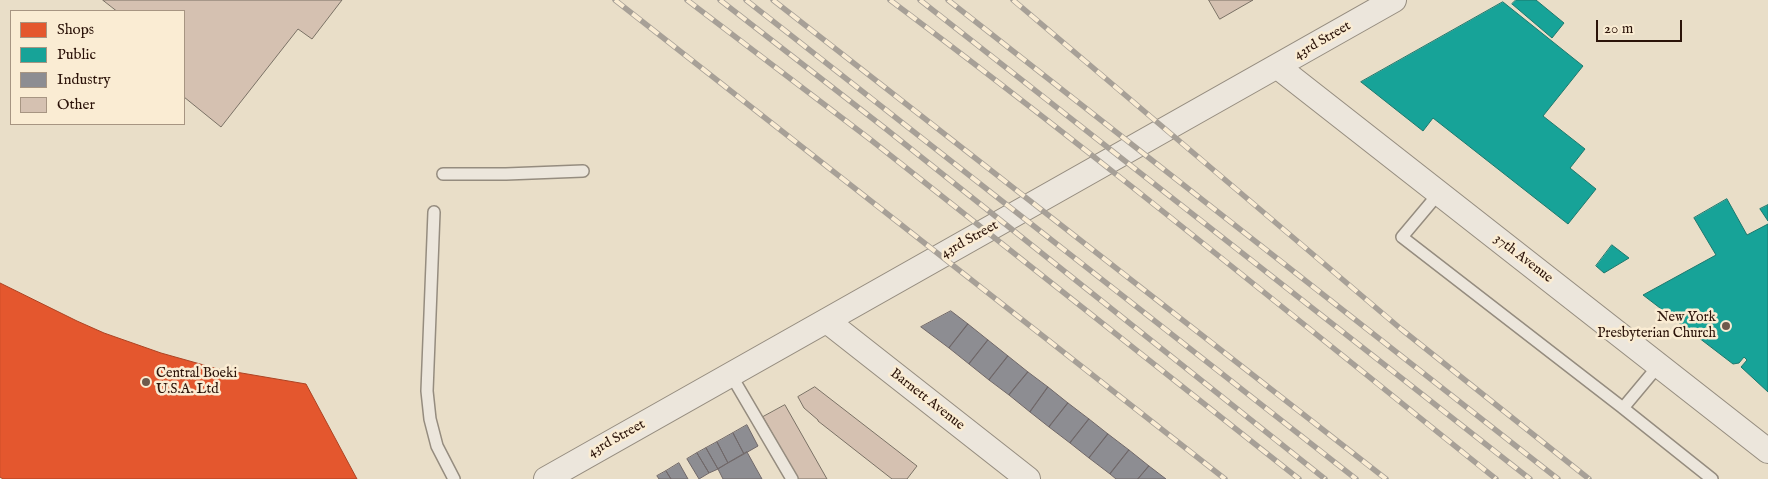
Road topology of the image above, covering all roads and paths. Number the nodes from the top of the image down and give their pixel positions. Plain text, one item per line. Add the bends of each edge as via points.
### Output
1 (1394, 0) edge
2 (1278, 67) junction
3 (583, 171) dead end
4 (444, 174) dead end
5 (1439, 192) junction
6 (434, 212) dead end
7 (827, 321) junction
8 (1659, 365) junction
9 (731, 375) junction
10 (1623, 408) junction
11 (1768, 451) edge
12 (454, 479) edge
13 (546, 479) edge
14 (792, 479) edge
15 (1028, 479) edge
16 (1712, 479) edge

1 - 2 street, 43rd Street
2 - 5 street, 37th Avenue
2 - 7 street, 43rd Street
3 - 4 lane
5 - 8 street, 37th Avenue
5 - 10 lane via 1402,237
6 - 12 lane via 428,392 430,419 437,446
7 - 9 street, 43rd Street
7 - 15 street, Barnett Avenue
8 - 10 lane
8 - 11 street, 37th Avenue
9 - 13 street, 43rd Street
9 - 14 lane
10 - 16 lane

